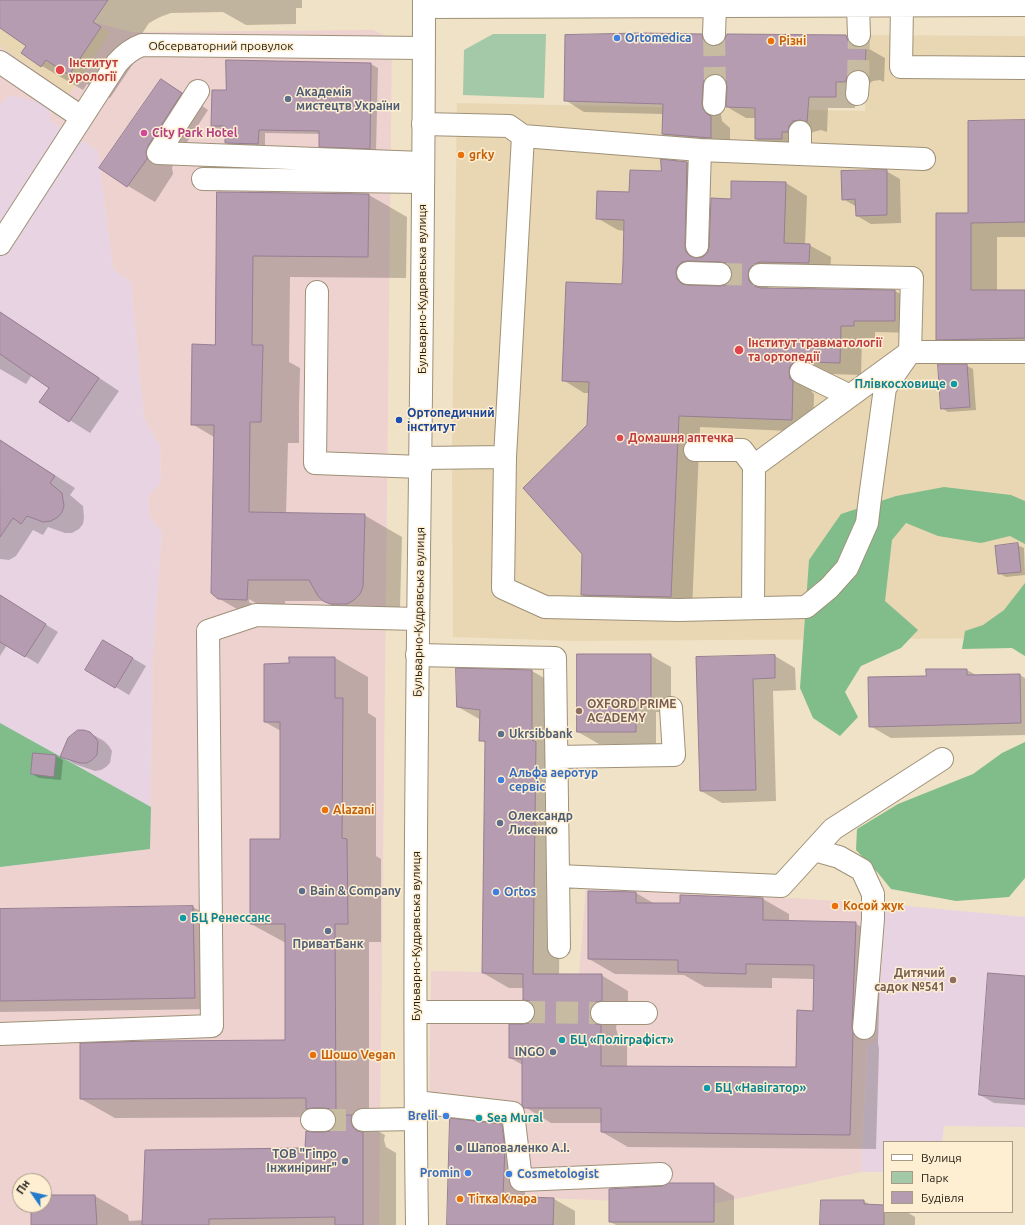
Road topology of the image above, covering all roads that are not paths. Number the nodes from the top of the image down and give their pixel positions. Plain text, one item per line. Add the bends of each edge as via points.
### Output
1 (759, 3) edge
2 (945, 3) edge
3 (424, 4) edge
4 (1025, 5) edge
5 (858, 6) junction
6 (902, 6) junction
7 (715, 7) junction
8 (714, 34) tunnel mouth
9 (859, 35) tunnel mouth
10 (423, 48) junction
11 (1025, 68) edge
12 (4, 69) edge
13 (198, 91) dead end
14 (81, 117) junction
15 (422, 124) junction
16 (800, 132) dead end
17 (523, 136) junction
18 (700, 150) junction
19 (800, 154) junction
20 (924, 158) dead end
21 (422, 173) junction
22 (203, 179) dead end
23 (0, 244) edge
24 (697, 246) dead end
25 (688, 273) dead end
26 (720, 274) tunnel mouth
27 (760, 275) tunnel mouth
28 (317, 292) dead end
29 (910, 352) junction
30 (1025, 352) edge
31 (800, 372) dead end
32 (850, 396) junction
33 (695, 450) dead end
34 (505, 458) junction
35 (421, 462) junction
36 (754, 466) junction
37 (753, 608) junction
38 (418, 619) junction
39 (417, 655) junction
40 (671, 708) dead end
41 (557, 757) junction
42 (942, 759) dead end
43 (814, 850) junction
44 (558, 876) junction
45 (559, 947) dead end
46 (416, 1012) junction
47 (523, 1012) tunnel mouth
48 (602, 1013) tunnel mouth
49 (646, 1013) dead end
50 (864, 1028) dead end
51 (0, 1034) edge
52 (416, 1111) junction
53 (363, 1120) tunnel mouth
54 (661, 1174) dead end
55 (417, 1225) edge

1 - 5 main road
1 - 7 main road
2 - 4 main road
2 - 6 main road
3 - 7 main road
3 - 10 main road, Бульварно-Кудрявська вулиця
5 - 6 main road
5 - 9 main road
6 - 11 main road via 901,67
7 - 8 main road
10 - 14 main road, Обсерваторний провулок via 142,45 124,54
10 - 15 main road, Бульварно-Кудрявська вулиця
12 - 14 main road
13 - 21 main road via 158,153
14 - 23 main road, Обсерваторний провулок
15 - 17 main road via 509,126
15 - 21 main road, Бульварно-Кудрявська вулиця
16 - 19 main road
17 - 18 main road
17 - 34 main road
18 - 19 main road
18 - 24 main road
19 - 20 main road
21 - 22 main road
21 - 35 main road, Бульварно-Кудрявська вулиця
25 - 26 main road
27 - 29 main road via 912,278
28 - 35 main road via 316,463
29 - 30 main road
29 - 32 main road
29 - 37 main road via 885,388 867,522 847,568 829,588 806,607
31 - 32 main road
32 - 36 main road
33 - 36 main road via 742,450
34 - 35 main road
34 - 37 main road via 503,588 545,607 679,610
35 - 38 main road, Бульварно-Кудрявська вулиця
36 - 37 main road
38 - 39 main road, Бульварно-Кудрявська вулиця
38 - 51 main road via 256,614 208,631 212,1026
39 - 41 main road via 555,658
39 - 46 main road, Бульварно-Кудрявська вулиця
40 - 41 main road via 674,755
41 - 44 main road
42 - 43 main road via 833,829
43 - 44 main road via 781,886
43 - 50 main road via 839,857 862,870 873,894
44 - 45 main road
46 - 47 main road
46 - 52 main road, Бульварно-Кудрявська вулиця
48 - 49 main road
52 - 53 main road
52 - 54 main road via 514,1113 521,1180
52 - 55 main road, Бульварно-Кудрявська вулиця

